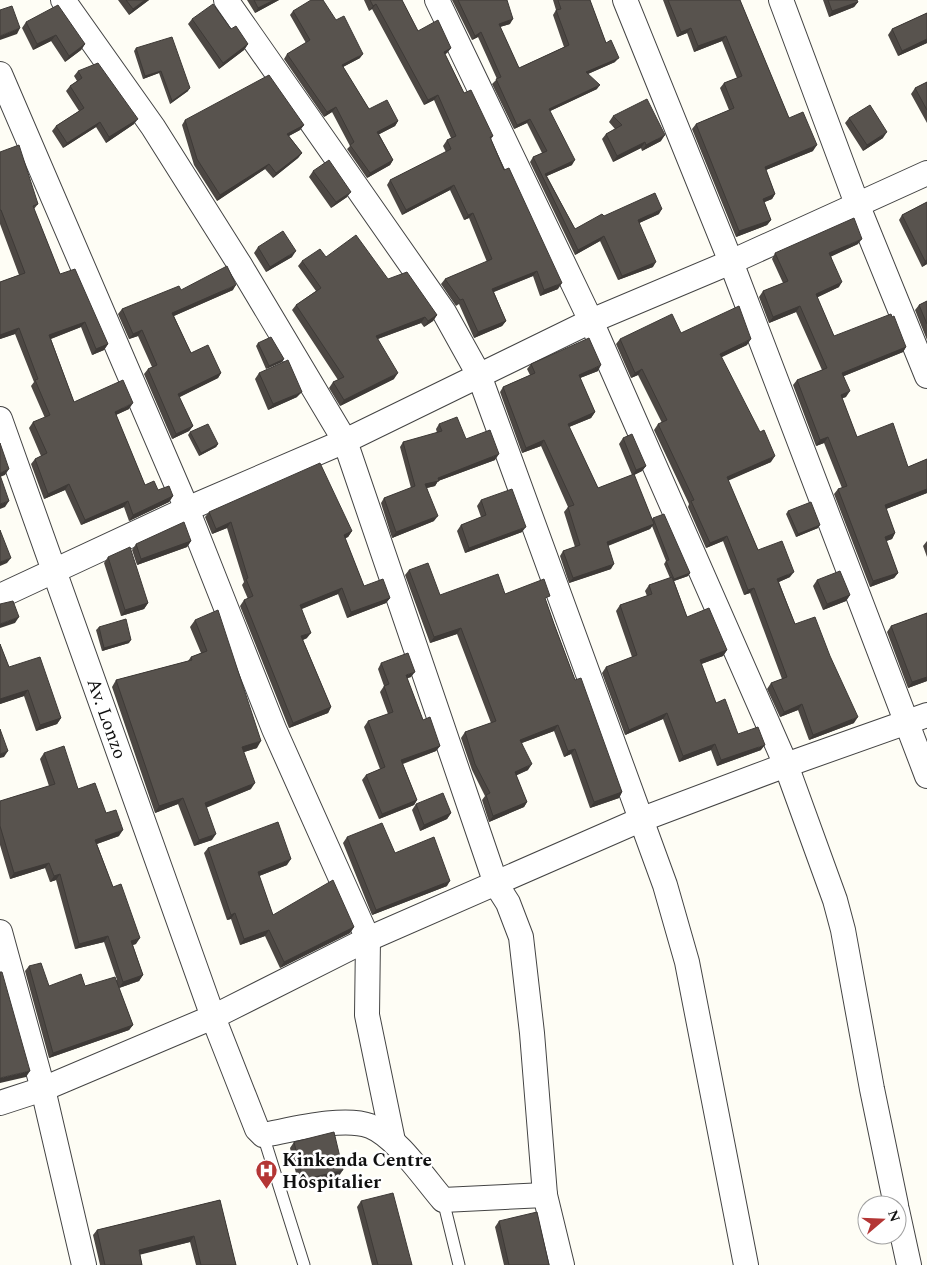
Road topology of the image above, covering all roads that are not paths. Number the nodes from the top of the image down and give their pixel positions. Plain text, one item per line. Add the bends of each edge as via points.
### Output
1 (63, 0) edge
2 (226, 0) edge
3 (437, 0) edge
4 (625, 0) edge
5 (781, 0) edge
6 (0, 74) edge
7 (927, 173) edge
8 (857, 204) junction
9 (731, 262) junction
10 (591, 321) junction
11 (480, 375) junction
12 (927, 376) edge
13 (0, 419) edge
14 (346, 440) junction
15 (187, 509) junction
16 (53, 571) junction
17 (0, 596) edge
18 (916, 719) edge
19 (786, 765) junction
20 (927, 776) edge
21 (640, 820) junction
22 (496, 884) junction
23 (0, 932) edge
24 (368, 940) junction
25 (214, 1017) junction
26 (43, 1088) junction
27 (0, 1103) edge
28 (263, 1135) junction
29 (393, 1141) junction
30 (894, 1195) edge
31 (545, 1196) junction
32 (443, 1200) junction
33 (904, 1245) edge
34 (84, 1265) edge
35 (304, 1265) edge
36 (459, 1265) edge
37 (562, 1265) edge
38 (746, 1265) edge
39 (908, 1265) edge

1 - 14 street via 163,144
2 - 11 street via 444,312
3 - 10 street
4 - 9 street
5 - 8 street
6 - 15 street
7 - 8 street
8 - 9 street
8 - 12 street
9 - 10 street
9 - 18 street
10 - 11 street
10 - 19 street
11 - 14 street
11 - 21 street
13 - 16 street, Av. Lonzo
14 - 15 street
14 - 22 street
15 - 16 street
15 - 24 street via 274,729
16 - 17 street
16 - 25 street, Av. Lonzo
18 - 19 street
18 - 20 street
19 - 21 street
19 - 30 street via 843,930
21 - 22 street
21 - 38 street via 665,885 687,962
22 - 24 street
22 - 31 street via 508,903 520,937 532,1033
23 - 26 street
24 - 25 street
24 - 29 street via 366,1015
25 - 26 street
25 - 28 street, Av. Lonzo via 257,1129
26 - 27 street
26 - 34 street
28 - 29 street via 345,1123 370,1126
28 - 35 lane
29 - 32 street
31 - 32 street
31 - 37 street
32 - 36 lane
33 - 39 street

